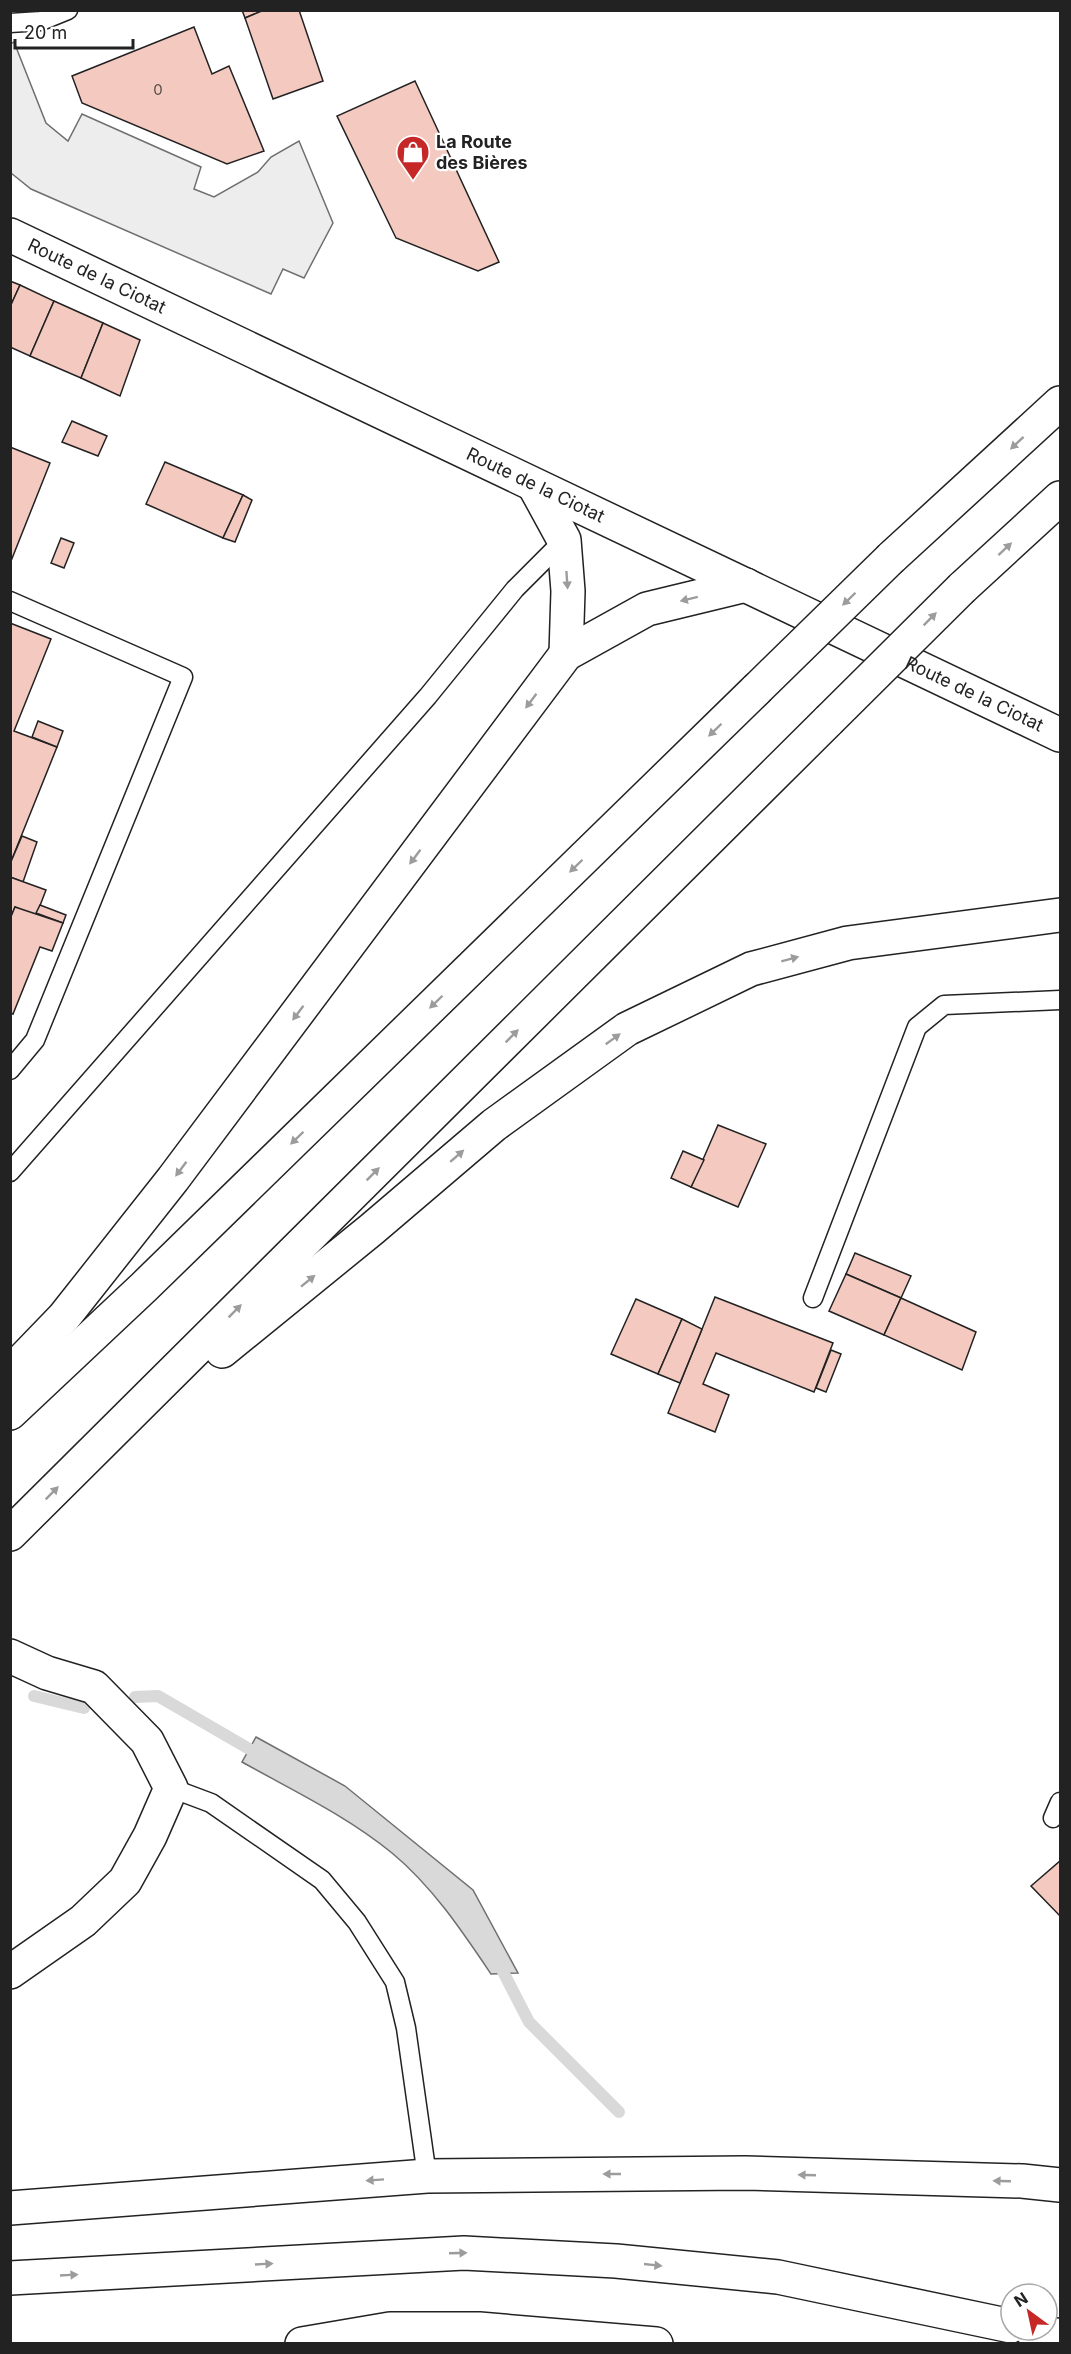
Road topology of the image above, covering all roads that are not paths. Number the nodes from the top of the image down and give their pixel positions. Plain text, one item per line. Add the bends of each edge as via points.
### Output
1 (68, 10) edge
2 (10, 23) edge
3 (10, 236) edge
4 (1060, 403) edge
5 (535, 487) junction
6 (1060, 498) edge
7 (564, 540) junction
8 (746, 585) junction
9 (10, 601) edge
10 (566, 654) junction
11 (1060, 735) edge
12 (1060, 915) edge
13 (1060, 1000) edge
14 (10, 1070) edge
15 (10, 1172) edge
16 (813, 1298) dead end
17 (10, 1373) edge
18 (10, 1413) edge
19 (82, 1463) junction
20 (10, 1534) edge
21 (10, 1656) edge
22 (171, 1788) junction
23 (10, 1972) edge
24 (427, 2176) junction
25 (1060, 2185) edge
26 (10, 2208) edge
27 (10, 2278) edge
28 (999, 2323) edge
29 (476, 2336) edge
30 (302, 2343) edge
31 (656, 2343) edge

1 - 2 lane via 41,21
3 - 5 main road, Route de la Ciotat
4 -> 18 main road, bridge via 891,558
5 - 7 main road
5 - 8 main road, Route de la Ciotat
19 -> 6 main road, bridge via 962,588
7 -> 10 main road via 568,591
7 - 15 lane via 515,589 428,696
8 -> 10 main road via 647,609
8 - 11 main road, Route de la Ciotat
9 - 14 lane via 183,677 35,1040
10 -> 17 main road via 173,1179 64,1317
19 -> 12 main road via 372,1229 494,1125 627,1029 751,969 848,943
13 - 16 lane via 944,1005 917,1027
20 -> 19 main road
21 - 22 main road via 47,1673 94,1687 147,1741
22 - 23 main road via 125,1881 83,1921
22 - 24 lane via 210,1803 322,1880 357,1922 395,1982
25 -> 24 main road via 745,2173
24 -> 26 main road
27 -> 28 main road via 464,2253 616,2261 778,2277
29 - 30 main road via 390,2329
29 - 31 main road

